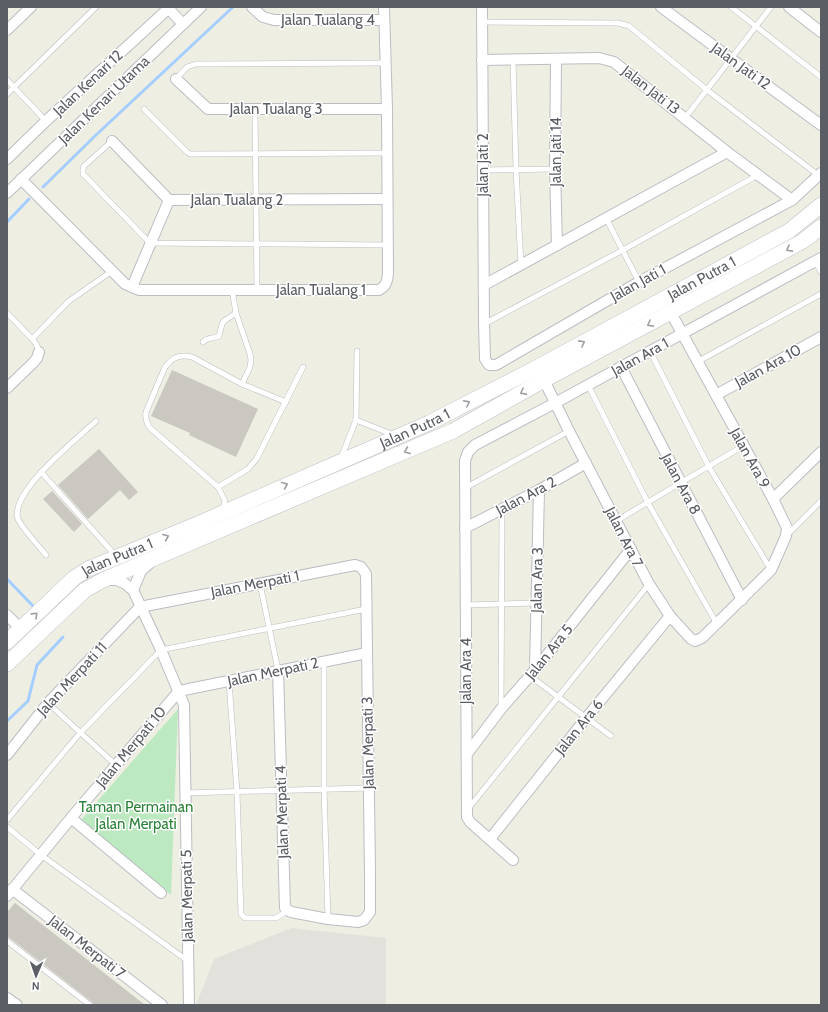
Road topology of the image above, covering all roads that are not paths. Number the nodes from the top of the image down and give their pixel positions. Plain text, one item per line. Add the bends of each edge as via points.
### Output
1 (31, 7) edge
2 (96, 7) edge
3 (201, 7) edge
4 (252, 7) edge
5 (384, 7) edge
6 (482, 7) edge
7 (661, 7) edge
8 (732, 7) edge
9 (771, 7) edge
10 (168, 8) edge
11 (795, 9) edge
12 (384, 20) junction
13 (482, 22) junction
14 (183, 24) junction
15 (756, 27) junction
16 (7, 30) edge
17 (821, 32) edge
18 (556, 59) junction
19 (732, 59) junction
20 (482, 60) junction
21 (513, 60) junction
22 (386, 63) junction
23 (821, 78) edge
24 (176, 79) joint
25 (7, 80) edge
26 (14, 87) junction
27 (707, 90) junction
28 (7, 94) edge
29 (144, 109) dead end
30 (387, 109) junction
31 (255, 110) junction
32 (685, 118) junction
33 (46, 121) junction
34 (821, 125) edge
35 (112, 140) joint
36 (727, 152) junction
37 (388, 154) junction
38 (255, 155) junction
39 (7, 159) edge
40 (516, 169) junction
41 (555, 169) junction
42 (483, 170) junction
43 (820, 174) edge
44 (758, 175) junction
45 (21, 179) junction
46 (7, 193) edge
47 (387, 199) junction
48 (169, 200) junction
49 (256, 200) junction
50 (792, 200) junction
51 (821, 205) edge
52 (606, 218) junction
53 (821, 227) edge
54 (150, 243) junction
55 (256, 244) junction
56 (388, 245) junction
57 (557, 245) junction
58 (623, 250) junction
59 (818, 259) edge
60 (521, 265) junction
61 (112, 271) junction
62 (821, 272) edge
63 (639, 282) junction
64 (484, 285) junction
65 (132, 287) junction
66 (232, 290) junction
67 (257, 290) junction
68 (821, 294) edge
69 (236, 312) junction
70 (7, 313) edge
71 (671, 313) junction
72 (484, 324) junction
73 (682, 334) junction
74 (821, 337) edge
75 (32, 339) junction
76 (203, 342) dead end
77 (357, 351) dead end
78 (650, 351) junction
79 (39, 352) joint
80 (698, 362) junction
81 (303, 367) dead end
82 (621, 367) junction
83 (541, 373) junction
84 (242, 384) junction
85 (588, 385) junction
86 (7, 388) edge
87 (716, 395) junction
88 (286, 402) junction
89 (555, 403) junction
90 (356, 420) junction
91 (96, 421) dead end
92 (569, 431) junction
93 (397, 436) junction
94 (744, 446) junction
95 (821, 452) edge
96 (465, 461) joint
97 (340, 462) junction
98 (586, 463) junction
99 (709, 467) junction
100 (41, 472) junction
101 (681, 484) junction
102 (218, 487) junction
103 (465, 488) junction
104 (539, 490) junction
105 (773, 499) junction
106 (821, 502) edge
107 (648, 503) junction
108 (502, 509) junction
109 (220, 513) junction
110 (616, 522) junction
111 (466, 528) junction
112 (786, 536) junction
113 (631, 549) junction
114 (46, 555) dead end
115 (117, 557) junction
116 (156, 558) junction
117 (126, 570) junction
118 (771, 570) junction
119 (366, 574) joint
120 (103, 580) junction
121 (260, 584) junction
122 (648, 584) junction
123 (133, 590) junction
124 (742, 600) junction
125 (537, 603) junction
126 (501, 604) junction
127 (466, 605) junction
128 (140, 606) junction
129 (366, 609) junction
130 (7, 615) edge
131 (670, 616) junction
132 (718, 624) junction
133 (269, 628) junction
134 (20, 629) junction
135 (7, 642) edge
136 (161, 650) junction
137 (367, 653) junction
138 (324, 661) junction
139 (7, 664) edge
140 (278, 670) junction
141 (533, 673) junction
142 (229, 681) junction
143 (179, 691) junction
144 (558, 697) junction
145 (48, 703) junction
146 (501, 710) junction
147 (586, 717) junction
148 (80, 733) junction
149 (611, 736) dead end
150 (467, 754) junction
151 (7, 755) edge
152 (116, 765) junction
153 (369, 788) junction
154 (324, 789) junction
155 (281, 790) junction
156 (237, 792) junction
157 (185, 793) junction
158 (467, 810) junction
159 (71, 818) junction
160 (7, 820) edge
161 (7, 827) edge
162 (490, 839) junction
163 (41, 854) junction
164 (513, 860) dead end
165 (9, 893) edge
166 (161, 893) dead end
167 (288, 912) junction
168 (328, 919) junction
169 (7, 941) edge
170 (188, 961) junction
171 (7, 998) edge
172 (17, 1005) edge
173 (90, 1005) edge
174 (162, 1005) edge
175 (189, 1005) edge

1 - 16 street
2 - 26 lane
3 - 14 street, Jalan Kenari Utama
4 - 12 street, Jalan Tualang 4 via 264,18 274,20
5 - 12 street, Jalan Tualang 1
6 - 13 street, Jalan Jati 2
7 - 19 street, Jalan Jati 12
8 - 15 lane
9 - 15 lane
10 - 14 street
10 - 33 street, Jalan Kenari 12
11 - 17 street
12 - 22 street, Jalan Tualang 1
13 - 20 street, Jalan Jati 2
13 - 27 lane via 624,24 634,29
14 - 45 street, Jalan Kenari Utama
15 - 19 lane
15 - 23 lane
18 - 21 street, Jalan Jati 13
18 - 32 street, Jalan Jati 13 via 599,58 614,62
18 - 41 street, Jalan Jati 14
19 - 27 lane
19 - 34 street, Jalan Jati 12
20 - 21 street, Jalan Jati 13
20 - 42 street, Jalan Jati 2
21 - 40 lane
22 - 24 lane via 196,64 187,67
22 - 30 street, Jalan Tualang 1
24 - 31 street, Jalan Tualang 3 via 206,108
25 - 26 lane
26 - 28 lane
26 - 33 lane
27 - 32 lane
27 - 43 lane
29 - 38 lane via 188,154
30 - 31 street, Jalan Tualang 3
30 - 37 street, Jalan Tualang 1
31 - 38 lane
32 - 36 street, Jalan Jati 13
33 - 39 street, Jalan Kenari 12
35 - 48 street, Jalan Tualang 2
35 - 54 lane via 84,166 82,174
36 - 44 street, Jalan Jati 13
36 - 52 street
37 - 38 lane
37 - 47 street, Jalan Tualang 1
38 - 49 lane
40 - 41 lane
40 - 42 lane
40 - 60 lane
41 - 57 street, Jalan Jati 14
42 - 64 street, Jalan Jati 2
43 - 50 street, Jalan Jati 1
44 - 50 street, Jalan Jati 13
44 - 58 lane
45 - 46 street, Jalan Kenari Utama
45 - 61 street, Jalan Tualang 1
47 - 49 street, Jalan Tualang 2
47 - 56 street, Jalan Tualang 1
48 - 49 street, Jalan Tualang 2
48 - 54 street
49 - 55 lane
50 - 63 street, Jalan Jati 1
83 -> 51 main road, Jalan Putra 1 via 789,231
52 - 57 street
52 - 58 lane
53 -> 71 main road, Jalan Putra 1 via 804,242
54 - 55 lane
54 - 65 street
55 - 56 lane
55 - 67 lane
56 - 67 street, Jalan Tualang 1 via 387,282 379,290
57 - 60 street
58 - 63 lane
58 - 72 lane
59 - 62 lane
59 - 73 street, Jalan Ara 1
60 - 64 street
61 - 65 street, Jalan Tualang 1 via 125,284
61 - 75 lane via 69,301
63 - 72 street, Jalan Jati 1 via 492,366 485,359
64 - 72 street, Jalan Jati 2
65 - 66 street, Jalan Tualang 1 via 139,290
66 - 67 street, Jalan Tualang 1
66 - 69 lane
68 - 80 lane
69 - 76 lane via 224,321 219,336
69 - 84 lane via 251,360
70 - 75 lane
71 - 73 street, Jalan Ara 9
71 -> 83 main road, Jalan Putra 1
73 - 78 street, Jalan Ara 1
73 - 80 street, Jalan Ara 9
74 - 87 street, Jalan Ara 10
75 - 79 lane
77 - 90 lane
78 - 82 street, Jalan Ara 1
78 - 99 lane
79 - 86 street via 34,362
80 - 87 street, Jalan Ara 9
81 - 88 lane
82 - 85 street, Jalan Ara 1
82 - 101 street, Jalan Ara 8
83 - 89 street, Jalan Ara 7
93 -> 83 main road, Jalan Putra 1
83 -> 116 main road, Jalan Putra 1 via 453,431
84 - 88 lane
84 - 102 lane via 192,357 177,356 165,367 146,412 146,423 150,428
85 - 89 street, Jalan Ara 1
85 - 107 lane
87 - 94 street, Jalan Ara 9
88 - 102 lane via 257,458 248,469
89 - 92 street, Jalan Ara 7
89 - 96 street, Jalan Ara 1 via 475,445 468,452
90 - 93 lane
90 - 97 lane
91 - 100 lane
92 - 98 street, Jalan Ara 7
92 - 103 lane
93 - 97 main road, Jalan Putra 1
94 - 99 lane
94 - 105 street, Jalan Ara 9
95 - 105 street
96 - 103 street, Jalan Ara 4
109 -> 97 main road, Jalan Putra 1
98 - 104 street, Jalan Ara 2
98 - 110 street, Jalan Ara 7
99 - 101 lane
99 - 118 lane
100 - 114 lane via 23,494 17,511 18,519
100 - 115 lane
101 - 107 lane
101 - 124 street, Jalan Ara 8
102 - 109 lane via 225,501
103 - 111 street, Jalan Ara 4
104 - 108 street, Jalan Ara 2
104 - 125 street, Jalan Ara 3
105 - 112 street, Jalan Ara 9 via 787,528
106 - 112 lane
107 - 110 lane
107 - 132 lane
108 - 111 street, Jalan Ara 2
108 - 126 lane
115 -> 109 main road, Jalan Putra 1
110 - 113 street, Jalan Ara 7
111 - 127 street, Jalan Ara 4
112 - 118 street
113 - 122 street, Jalan Ara 7
113 - 141 street, Jalan Ara 5
115 - 117 lane
134 -> 115 main road, Jalan Putra 1 via 74,578
116 - 117 main road, Jalan Putra 1
116 - 123 street via 141,571
117 - 120 main road, Jalan Putra 1
118 - 124 street
119 - 121 street, Jalan Merpati 1 via 361,567 355,565
119 - 129 street, Jalan Merpati 3
120 - 123 street via 116,580
120 - 139 main road, Jalan Putra 1 via 85,590
121 - 128 street, Jalan Merpati 1
121 - 133 lane
122 - 131 street, Jalan Ara 7
122 - 144 lane
123 - 128 street, Jalan Merpati 5
124 - 132 street, Jalan Ara 7
125 - 126 lane
125 - 141 street, Jalan Ara 3
126 - 127 lane
126 - 146 lane
127 - 150 street, Jalan Ara 4
128 - 136 street, Jalan Merpati 5
128 - 145 street, Jalan Merpati 11
129 - 133 lane
129 - 137 street, Jalan Merpati 3
130 - 134 street
131 - 132 street, Jalan Ara 7 via 687,636 695,641
131 - 147 street, Jalan Ara 6
133 - 136 lane
133 - 140 lane
134 - 135 main road, Jalan Putra 1
136 - 143 street, Jalan Merpati 5
136 - 148 lane
137 - 138 street, Jalan Merpati 2
137 - 153 street, Jalan Merpati 3
138 - 140 street, Jalan Merpati 2
138 - 154 lane
140 - 142 street, Jalan Merpati 2
140 - 155 street, Jalan Merpati 4
141 - 144 lane
141 - 146 street, Jalan Ara 5
142 - 143 street, Jalan Merpati 2
142 - 156 lane
143 - 152 street, Jalan Merpati 10
143 - 157 street, Jalan Merpati 5 via 184,705
144 - 147 lane
144 - 158 lane
145 - 148 lane
145 - 151 street, Jalan Merpati 11
146 - 150 street, Jalan Ara 5
147 - 149 lane
147 - 162 street, Jalan Ara 6
148 - 152 lane
148 - 160 lane
150 - 158 street, Jalan Ara 4
152 - 159 street, Jalan Merpati 10
153 - 154 lane
153 - 168 street, Jalan Merpati 3 via 370,912 364,920 358,922
154 - 155 lane
154 - 168 lane
155 - 156 lane
155 - 167 street, Jalan Merpati 4 via 284,906
156 - 157 lane
156 - 167 lane via 241,914 245,918 275,918
157 - 170 street, Jalan Merpati 5
158 - 162 street, Jalan Ara 4 via 468,821
159 - 163 street, Jalan Merpati 10
159 - 166 street
161 - 163 lane
162 - 164 street, Jalan Ara 4
163 - 165 street, Jalan Merpati 10
163 - 170 lane
165 - 174 street, Jalan Merpati 7
167 - 168 street
169 - 173 lane
170 - 175 street, Jalan Merpati 5
171 - 172 street

